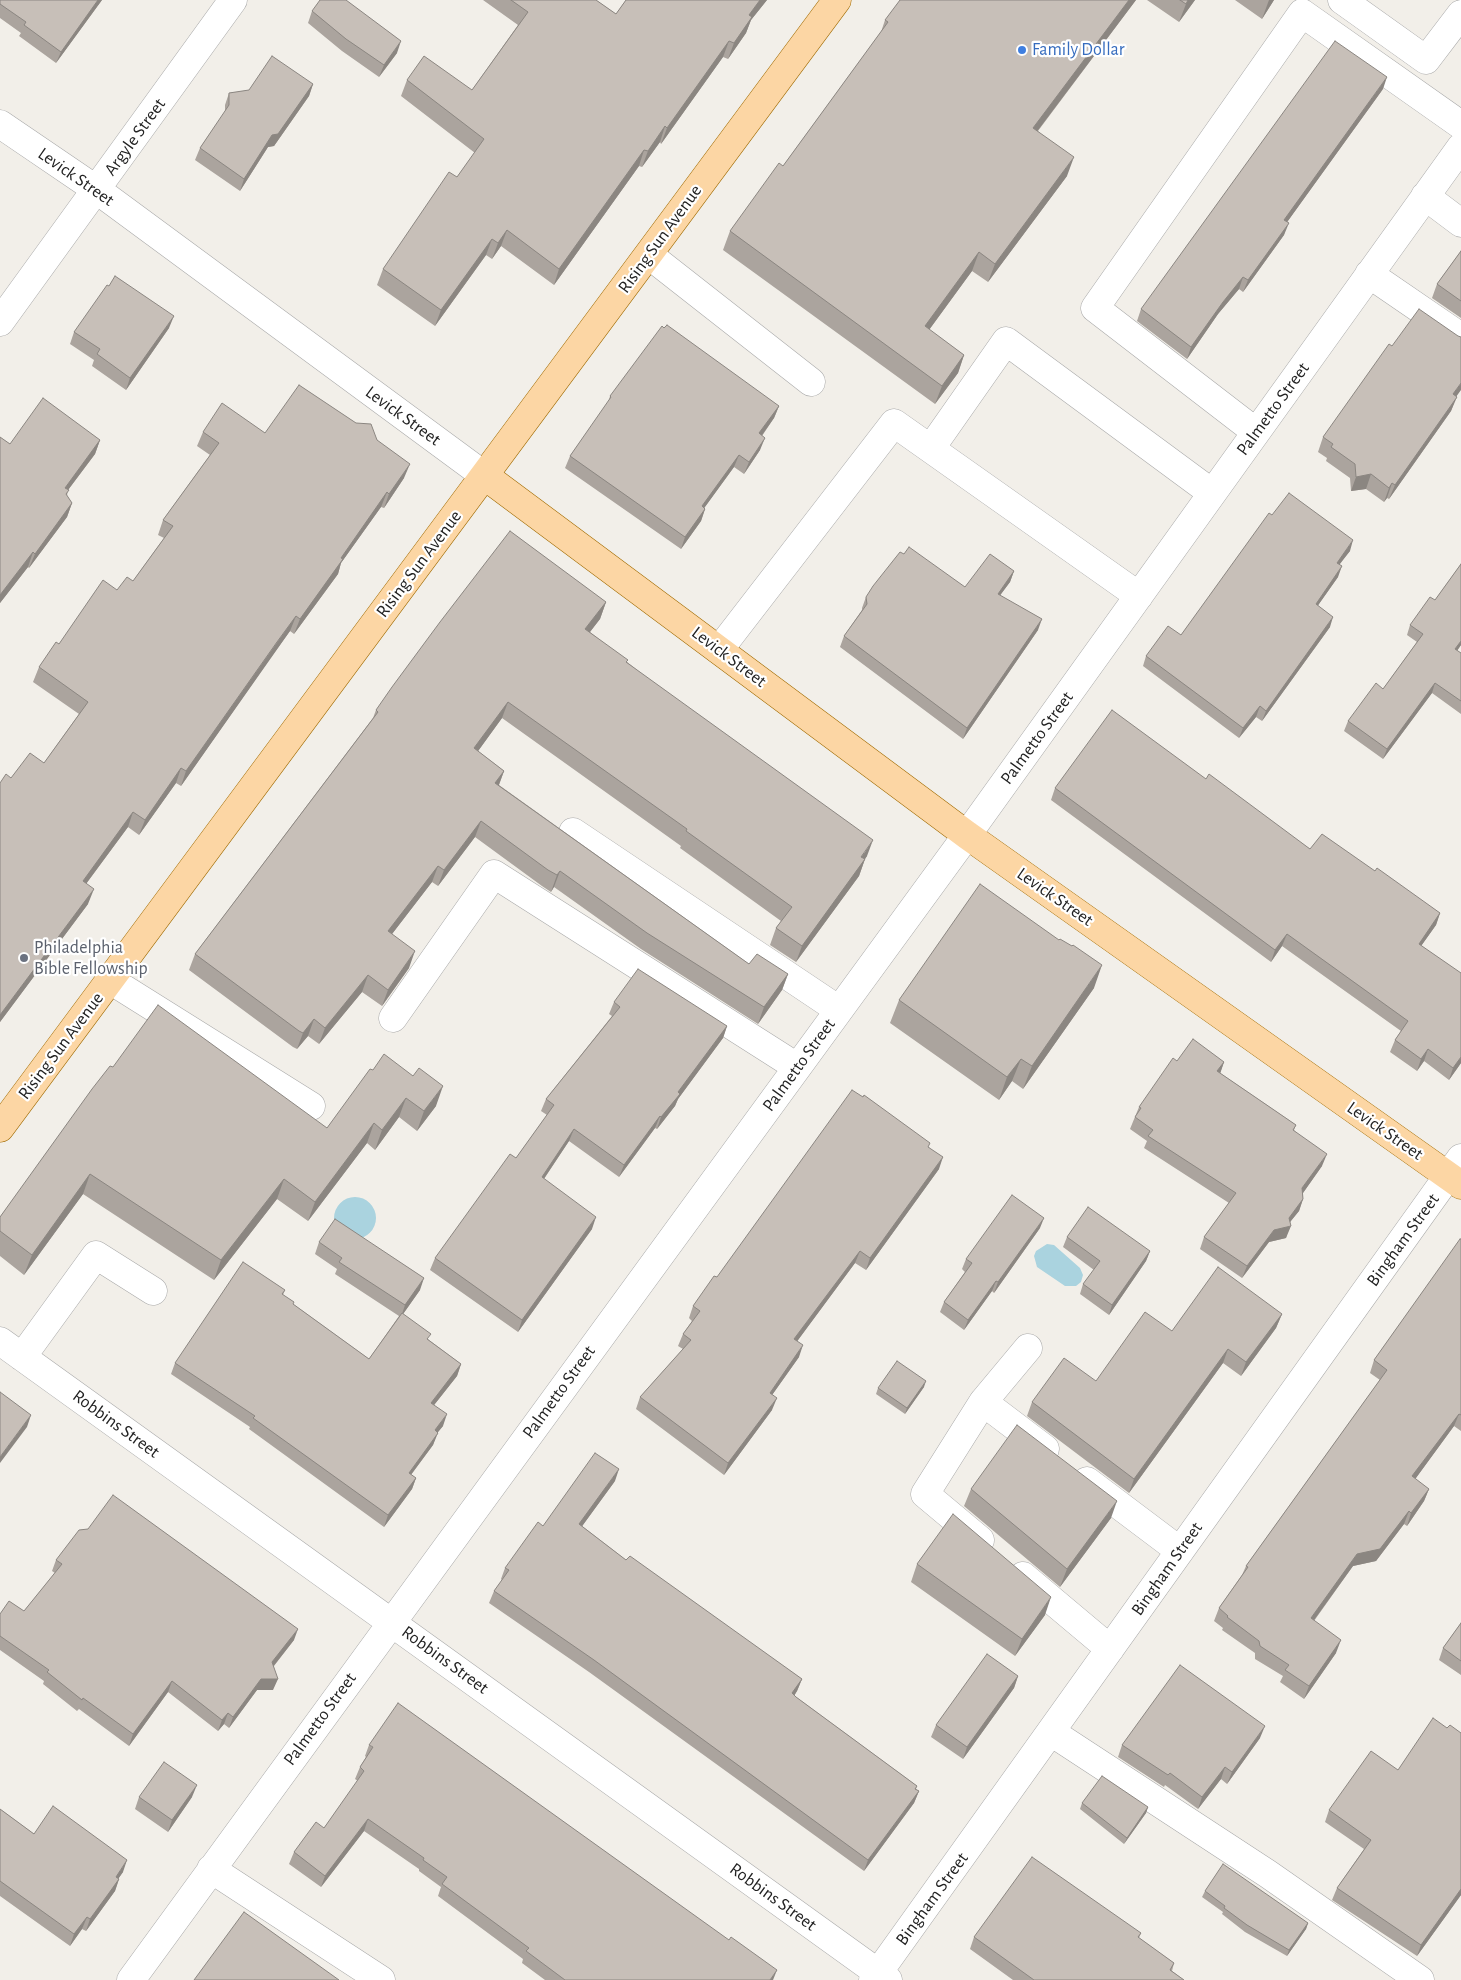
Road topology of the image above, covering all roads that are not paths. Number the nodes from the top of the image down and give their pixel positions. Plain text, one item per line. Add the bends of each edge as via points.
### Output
1 (233, 0) edge
2 (837, 0) edge
3 (1342, 0) edge
4 (1455, 0) edge
5 (1461, 5) edge
6 (1461, 14) edge
7 (0, 124) edge
8 (1461, 125) edge
9 (1461, 147) edge
10 (96, 190) junction
11 (1425, 196) junction
12 (1461, 223) edge
13 (649, 255) junction
14 (1369, 274) junction
15 (0, 322) edge
16 (1461, 337) edge
17 (811, 382) dead end
18 (1256, 432) junction
19 (930, 448) junction
20 (485, 476) junction
21 (1212, 493) junction
22 (1139, 596) junction
23 (719, 650) junction
24 (573, 832) dead end
25 (967, 835) junction
26 (110, 980) junction
27 (839, 1010) junction
28 (392, 1018) dead end
29 (797, 1067) junction
30 (311, 1106) dead end
31 (0, 1128) edge
32 (1457, 1173) edge
33 (153, 1291) dead end
34 (0, 1341) edge
35 (1028, 1348) dead end
36 (22, 1357) junction
37 (982, 1402) junction
38 (1180, 1551) junction
39 (391, 1621) junction
40 (1110, 1649) junction
41 (1051, 1732) junction
42 (211, 1869) junction
43 (880, 1978) edge
44 (131, 1980) edge
45 (381, 1980) edge
46 (1420, 1980) edge

1 - 10 street, Argyle Street
2 - 13 main road, Rising Sun Avenue
3 - 6 street via 1426,60
4 - 5 street
7 - 10 street, Levick Street
8 - 18 street via 1302,13 1096,308
9 - 11 street, Palmetto Street
10 - 15 street, Argyle Street
10 - 20 street, Levick Street
11 - 12 street
11 - 14 street, Palmetto Street
13 - 17 street
13 - 20 main road, Rising Sun Avenue
14 - 16 street
14 - 18 street, Palmetto Street
18 - 21 street, Palmetto Street
19 - 21 street via 1006,341
19 - 22 street
19 - 23 street via 894,423
20 - 23 main road, Levick Street
20 - 26 main road, Rising Sun Avenue
21 - 22 street, Palmetto Street
22 - 25 street, Palmetto Street
23 - 25 main road, Levick Street
24 - 27 street
25 - 27 street, Palmetto Street
25 - 32 main road, Levick Street
26 - 30 street
26 - 31 main road, Rising Sun Avenue
27 - 29 street, Palmetto Street
28 - 29 street via 494,874
29 - 39 street, Palmetto Street
32 - 38 street, Bingham Street
33 - 36 street via 96,1255
34 - 36 street, Robbins Street
35 - 37 street
36 - 39 street, Robbins Street
37 - 38 street
37 - 40 street via 925,1494
38 - 40 street, Bingham Street
39 - 42 street, Palmetto Street
39 - 43 street, Robbins Street
40 - 41 street, Bingham Street
41 - 43 street, Bingham Street
41 - 46 street via 1268,1874
42 - 44 street, Palmetto Street
42 - 45 street

